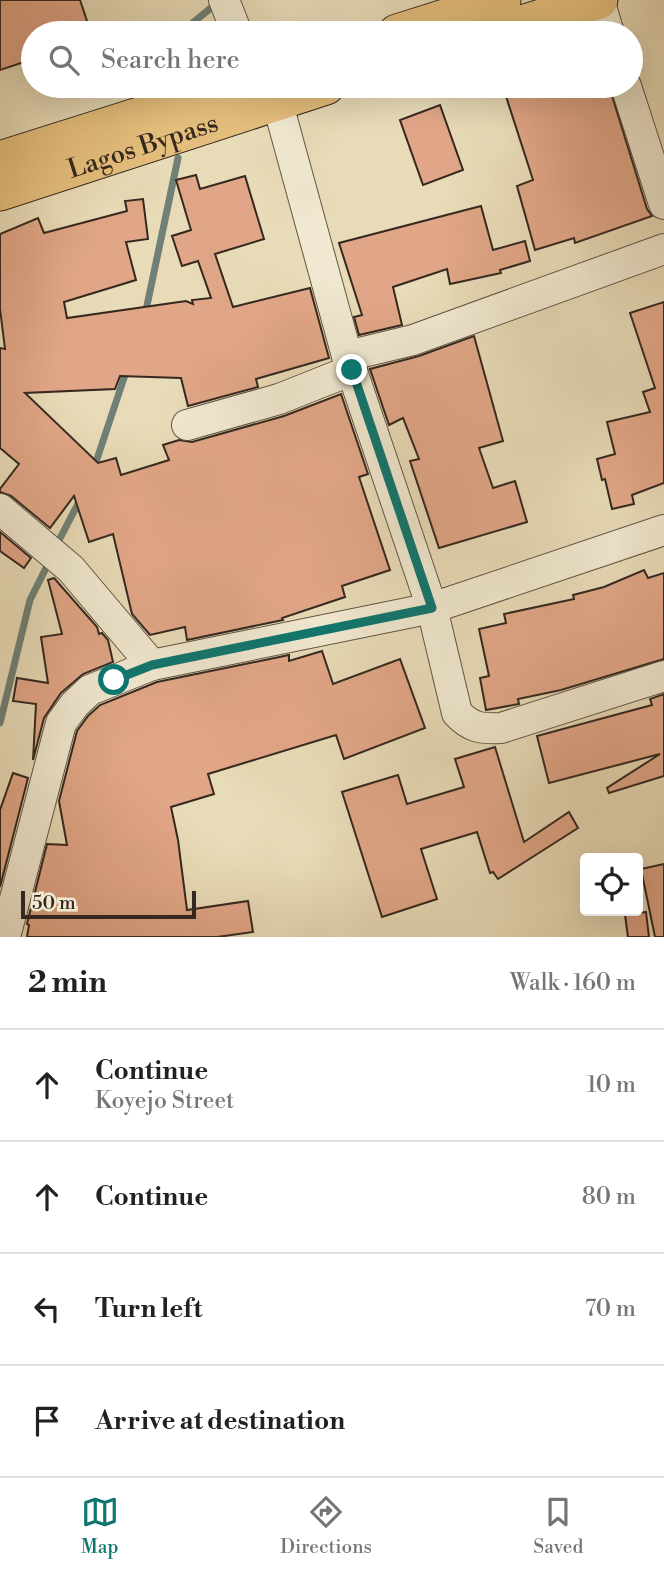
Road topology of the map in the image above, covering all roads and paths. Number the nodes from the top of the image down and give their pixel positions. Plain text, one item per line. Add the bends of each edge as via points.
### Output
1 (502, 0) edge
2 (599, 0) edge
3 (435, 21) edge
4 (532, 21) edge
5 (605, 21) edge
6 (196, 98) edge
7 (286, 98) edge
8 (630, 98) edge
9 (276, 101) junction
10 (0, 160) edge
11 (0, 192) edge
12 (664, 204) edge
13 (664, 249) edge
14 (350, 363) junction
15 (187, 425) dead end
16 (0, 509) edge
17 (664, 530) edge
18 (432, 608) junction
19 (152, 665) junction
20 (664, 676) edge
21 (5, 937) edge

1 - 3 main road
2 - 4 main road
2 - 5 street
6 - 10 main road, Lagos Bypass
7 - 9 main road, Lagos Bypass
8 - 12 street
9 - 11 main road, Lagos Bypass
9 - 14 street
13 - 14 street
14 - 15 street via 279,399
14 - 18 street
16 - 19 street via 71,569
17 - 18 street
18 - 19 street
18 - 20 street via 457,713 480,729 501,728
19 - 21 street via 90,690 61,723

